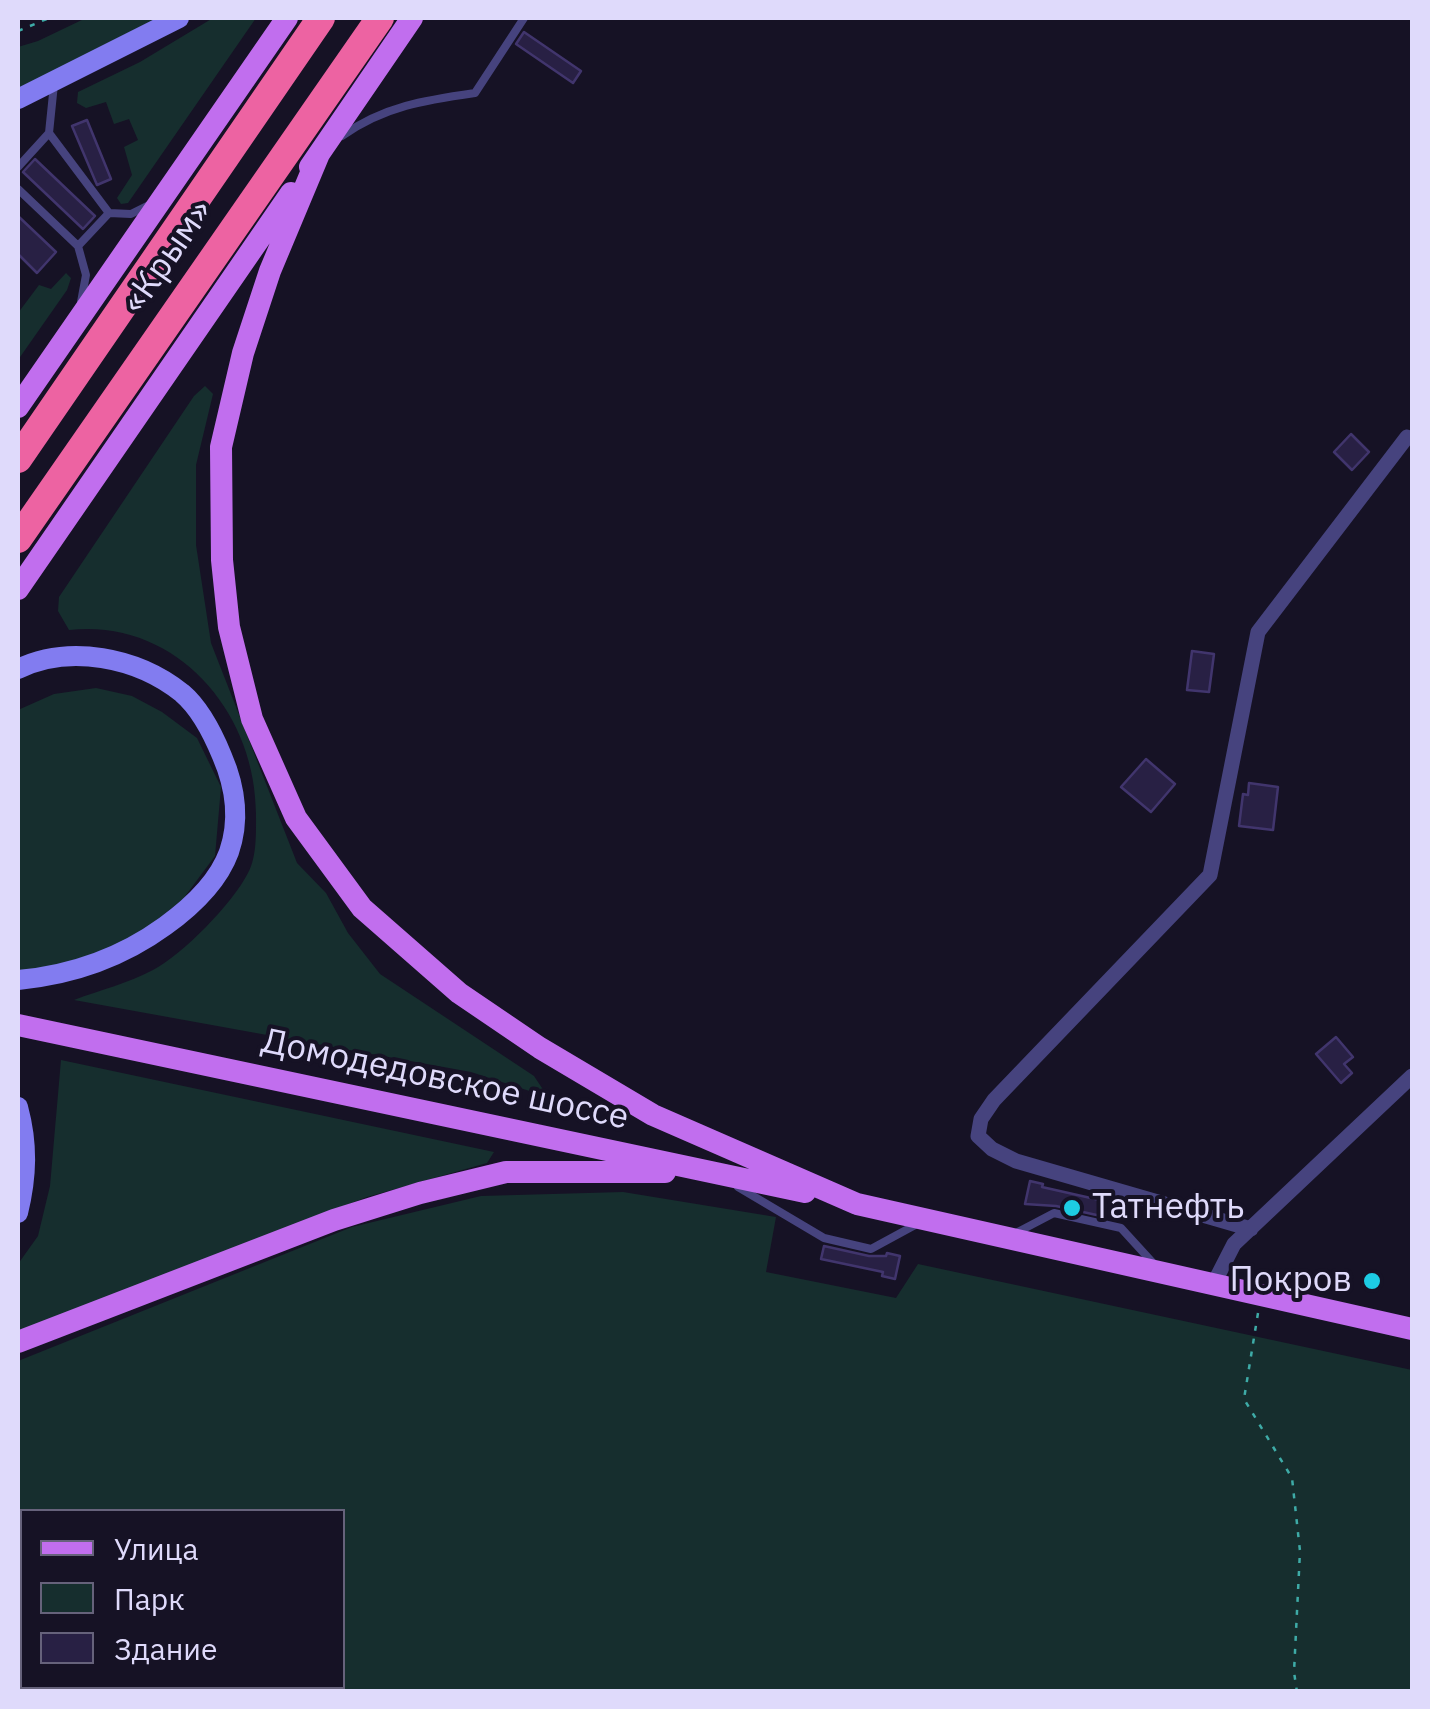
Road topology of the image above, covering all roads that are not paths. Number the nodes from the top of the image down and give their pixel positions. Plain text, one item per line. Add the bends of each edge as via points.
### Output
1 (179, 18) edge
2 (288, 18) edge
3 (321, 18) edge
4 (380, 18) edge
5 (412, 18) edge
6 (524, 18) edge
7 (54, 82) junction
8 (18, 99) edge
9 (49, 133) junction
10 (318, 154) junction
11 (18, 166) edge
12 (177, 177) junction
13 (18, 188) edge
14 (108, 213) junction
15 (78, 246) junction
16 (72, 328) junction
17 (18, 406) edge
18 (1407, 437) dead end
19 (18, 459) edge
20 (18, 539) edge
21 (18, 589) edge
22 (18, 670) edge
23 (18, 980) edge
24 (18, 1025) edge
25 (1412, 1076) edge
26 (18, 1107) edge
27 (712, 1172) junction
28 (858, 1204) junction
29 (18, 1213) edge
30 (926, 1219) junction
31 (1251, 1230) junction
32 (1006, 1238) junction
33 (1163, 1273) junction
34 (1213, 1285) junction
35 (1412, 1329) edge
36 (18, 1342) edge

1 - 7 main road
2 - 12 main road
3 - 19 highway, «Крым»
4 - 20 highway, «Крым»
5 - 10 main road
6 - 10 lane via 476,92 368,118
7 - 8 main road
7 - 9 lane
9 - 11 lane
9 - 14 lane
10 - 21 main road
10 - 28 main road via 270,271 221,448 228,626 252,720 296,818 362,908 475,1004 654,1115
12 - 14 lane via 148,206
12 - 16 main road
13 - 15 lane
14 - 15 lane
15 - 16 lane via 86,274
16 - 17 main road
18 - 31 street via 1258,632 1210,875 980,1119 978,1136 1016,1161
22 - 23 main road via 36,660 98,656 140,668 183,694 207,723 228,769 235,816 229,852 186,910 104,963
24 - 27 main road, Домодедовское шоссе
25 - 31 street
26 - 29 main road via 26,1137
27 - 28 main road, Домодедовское шоссе
27 - 30 lane via 824,1238 870,1249
27 - 36 main road via 506,1172 420,1193
28 - 30 main road
30 - 32 main road
31 - 34 street via 1234,1244
32 - 33 main road
32 - 33 lane via 1054,1214 1122,1228
33 - 34 main road
34 - 35 main road

